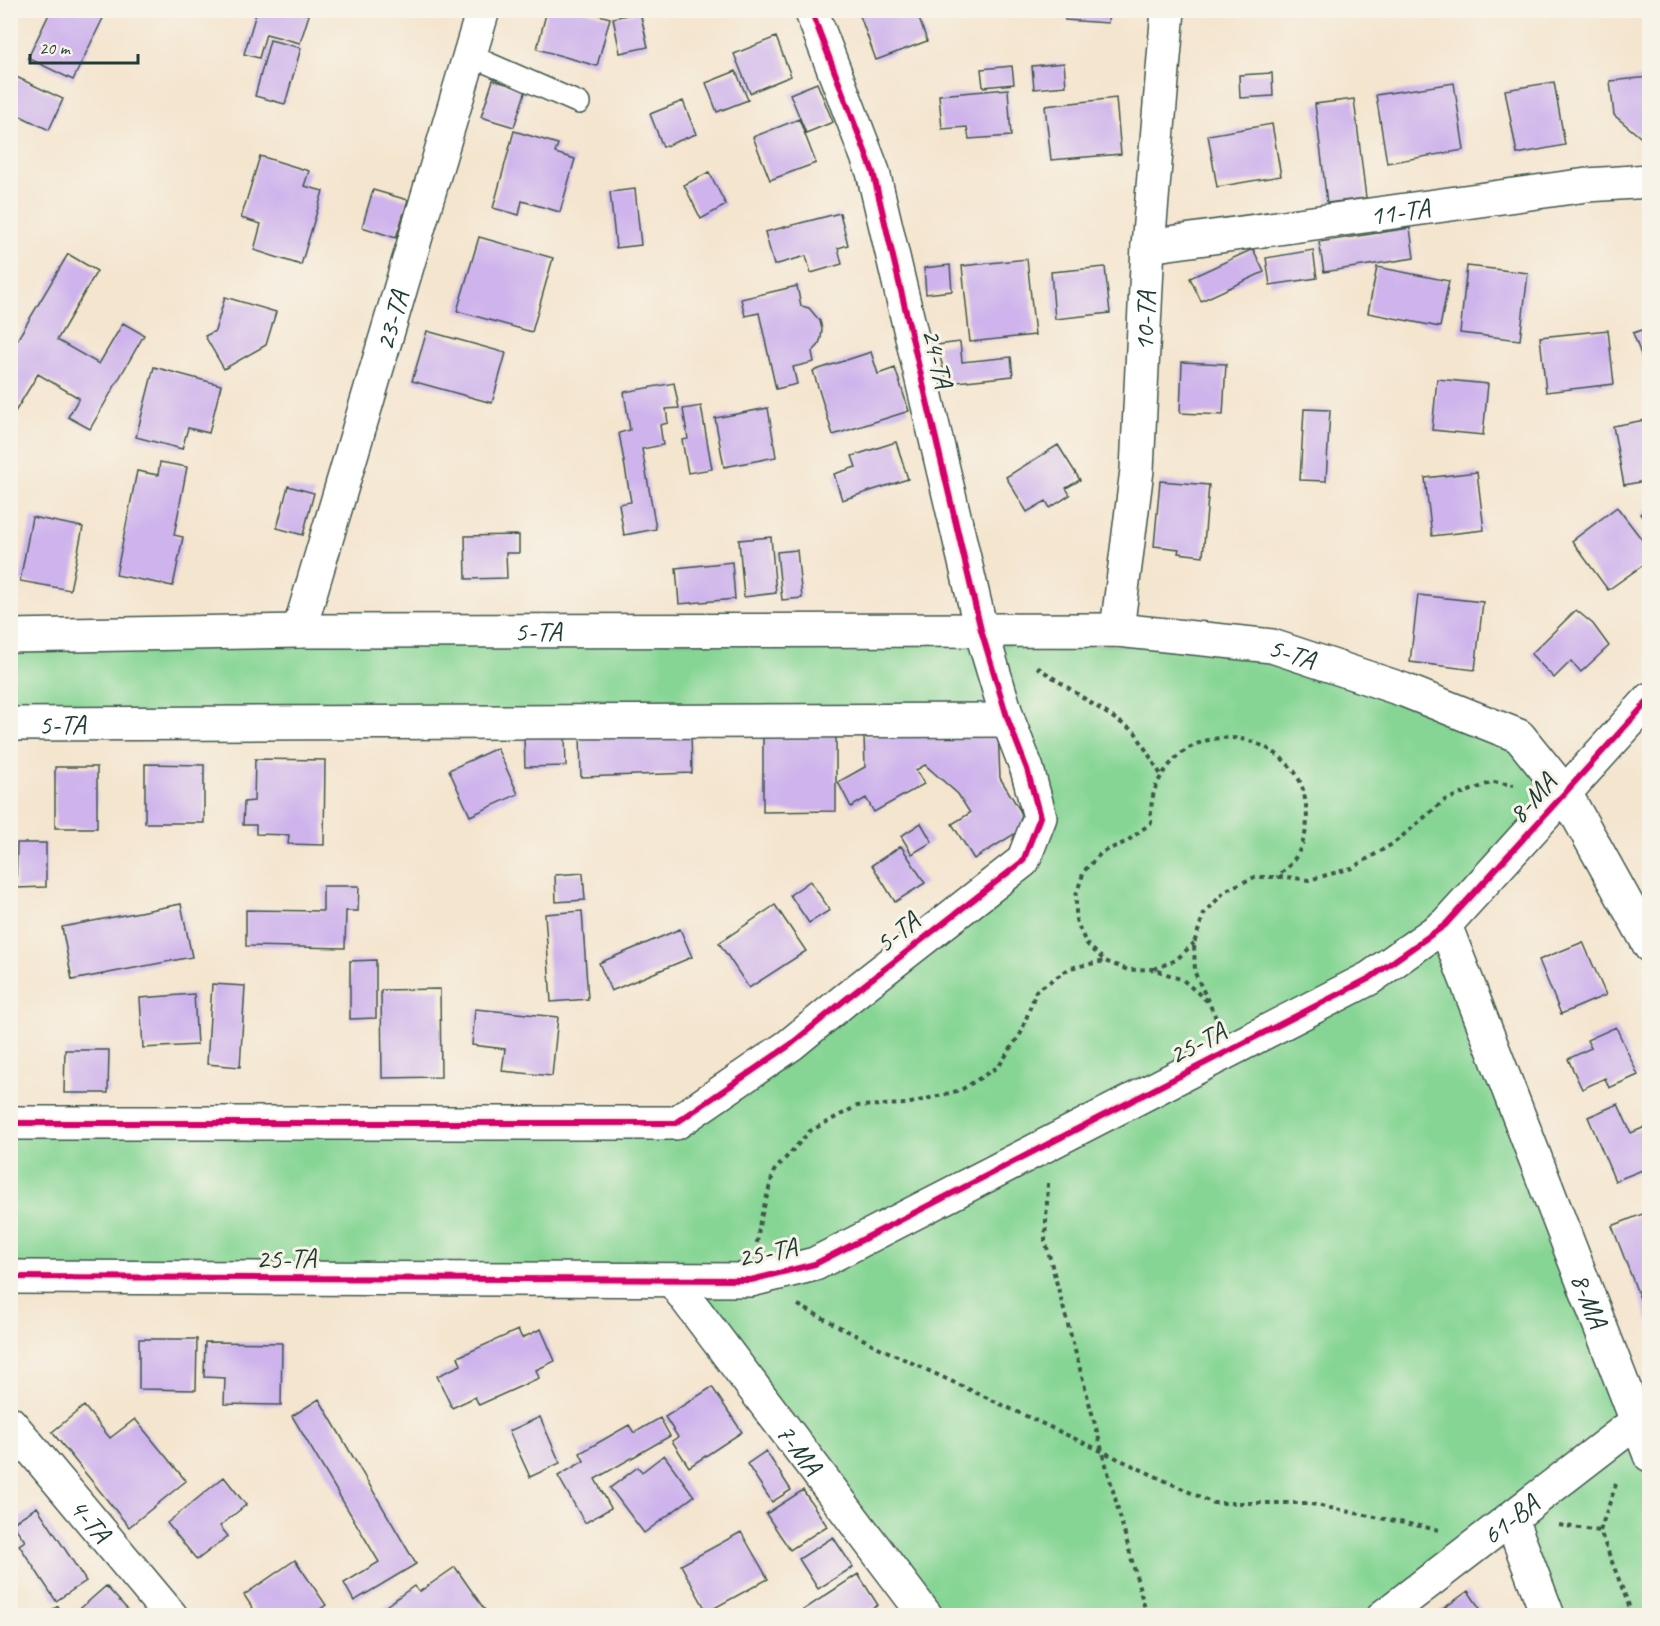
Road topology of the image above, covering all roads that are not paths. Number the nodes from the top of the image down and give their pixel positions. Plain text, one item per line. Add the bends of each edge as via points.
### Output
1 (483, 10) edge
2 (811, 10) edge
3 (1168, 10) edge
4 (469, 55) junction
5 (579, 103) dead end
6 (1650, 181) edge
7 (1148, 246) junction
8 (981, 630) junction
9 (1117, 630) junction
10 (299, 631) junction
11 (10, 636) edge
12 (1650, 699) edge
13 (1008, 720) junction
14 (10, 724) edge
15 (1565, 793) junction
16 (1445, 925) junction
17 (1650, 946) edge
18 (10, 1123) edge
19 (10, 1277) edge
20 (673, 1281) junction
21 (1636, 1422) junction
22 (10, 1423) edge
23 (1650, 1455) edge
24 (1511, 1519) junction
25 (171, 1616) edge
26 (926, 1616) edge
27 (1384, 1616) edge
28 (1548, 1616) edge

1 - 4 street, 23-ТА
2 - 8 street, 24-ТА via 873,172
3 - 7 street, 10-ТА
4 - 5 lane
4 - 10 street, 23-ТА
6 - 7 street, 11-ТА via 1587,185
7 - 9 street, 10-ТА via 1137,470
8 - 9 street, 5-ТА
8 - 10 street, 5-ТА
8 - 13 street, 24-ТА
9 - 15 street, 5-ТА via 1272,646 1404,690 1519,736
10 - 11 street, 5-ТА
12 - 15 street, 8-МА
13 - 14 street, 5-ТА
13 - 18 street, 5-ТА via 1040,817 1023,861 790,1045 676,1123
15 - 16 street, 8-МА
15 - 17 street, 5-ТА
16 - 20 street, 25-ТА via 1370,978 815,1264 751,1280
16 - 21 street, 8-МА
19 - 20 street, 25-ТА
20 - 26 street, 7-МА
21 - 23 street, 8-МА
21 - 24 street, 61-ВА
22 - 25 street, 4-ТА
24 - 27 street, 61-ВА
24 - 28 street

